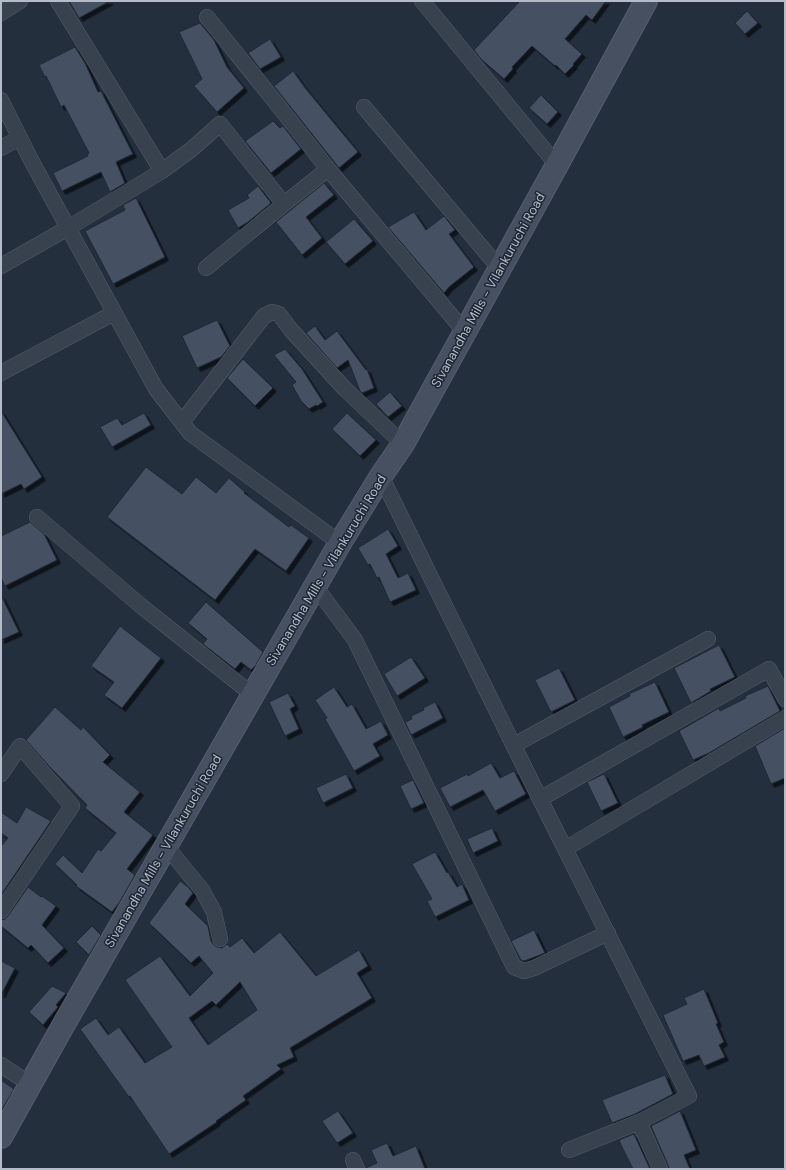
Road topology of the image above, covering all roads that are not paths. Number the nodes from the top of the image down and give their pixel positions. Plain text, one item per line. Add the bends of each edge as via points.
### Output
1 (20, 1) edge
2 (58, 1) edge
3 (422, 1) edge
4 (646, 1) edge
5 (1, 13) edge
6 (207, 17) dead end
7 (1, 100) edge
8 (364, 107) dead end
9 (20, 138) junction
10 (1, 148) edge
11 (557, 166) junction
12 (328, 169) junction
13 (162, 171) junction
14 (284, 204) junction
15 (68, 228) junction
16 (1, 266) edge
17 (206, 268) dead end
18 (500, 269) junction
19 (114, 313) junction
20 (465, 332) junction
21 (1, 373) edge
22 (182, 422) junction
23 (403, 444) junction
24 (381, 476) junction
25 (37, 517) dead end
26 (340, 543) junction
27 (315, 586) junction
28 (708, 639) dead end
29 (252, 695) junction
30 (785, 699) edge
31 (785, 718) edge
32 (514, 746) junction
33 (1, 774) edge
34 (540, 799) junction
35 (166, 846) junction
36 (565, 849) junction
37 (1, 911) edge
38 (608, 933) junction
39 (220, 939) dead end
40 (1, 1065) edge
41 (30, 1084) junction
42 (639, 1122) junction
43 (1, 1137) edge
44 (570, 1150) dead end
45 (660, 1169) edge

1 - 5 street
2 - 13 street
3 - 11 street
4 - 11 main road, Sivanandha Mills - Vilankuruchi Road
6 - 12 street
7 - 9 street
8 - 18 street
9 - 10 street
9 - 15 street
11 - 18 main road, Sivanandha Mills - Vilankuruchi Road
12 - 14 street
12 - 20 street
13 - 14 street via 220,124
13 - 15 street
14 - 17 street
15 - 16 street
15 - 19 street
18 - 20 main road, Sivanandha Mills - Vilankuruchi Road
19 - 21 street
19 - 22 street via 156,389
20 - 23 main road, Sivanandha Mills - Vilankuruchi Road
22 - 23 street via 264,316 272,312 279,314 344,388
22 - 26 street via 190,433
23 - 24 main road, Sivanandha Mills - Vilankuruchi Road
24 - 26 main road, Sivanandha Mills - Vilankuruchi Road
24 - 32 street
25 - 29 street via 140,605
26 - 27 main road, Sivanandha Mills - Vilankuruchi Road
27 - 29 main road, Sivanandha Mills - Vilankuruchi Road
27 - 38 street via 355,640 514,967 524,971 534,968
28 - 32 street
29 - 35 main road, Sivanandha Mills - Vilankuruchi Road
30 - 34 street via 769,669
31 - 36 street
32 - 34 street
33 - 37 street via 20,746 72,806
34 - 36 street
35 - 39 street via 202,890 214,912
35 - 41 main road, Sivanandha Mills - Vilankuruchi Road
36 - 38 street
38 - 42 street via 689,1096
40 - 41 street
41 - 43 main road, Sivanandha Mills - Vilankuruchi Road
42 - 44 street
42 - 45 street

